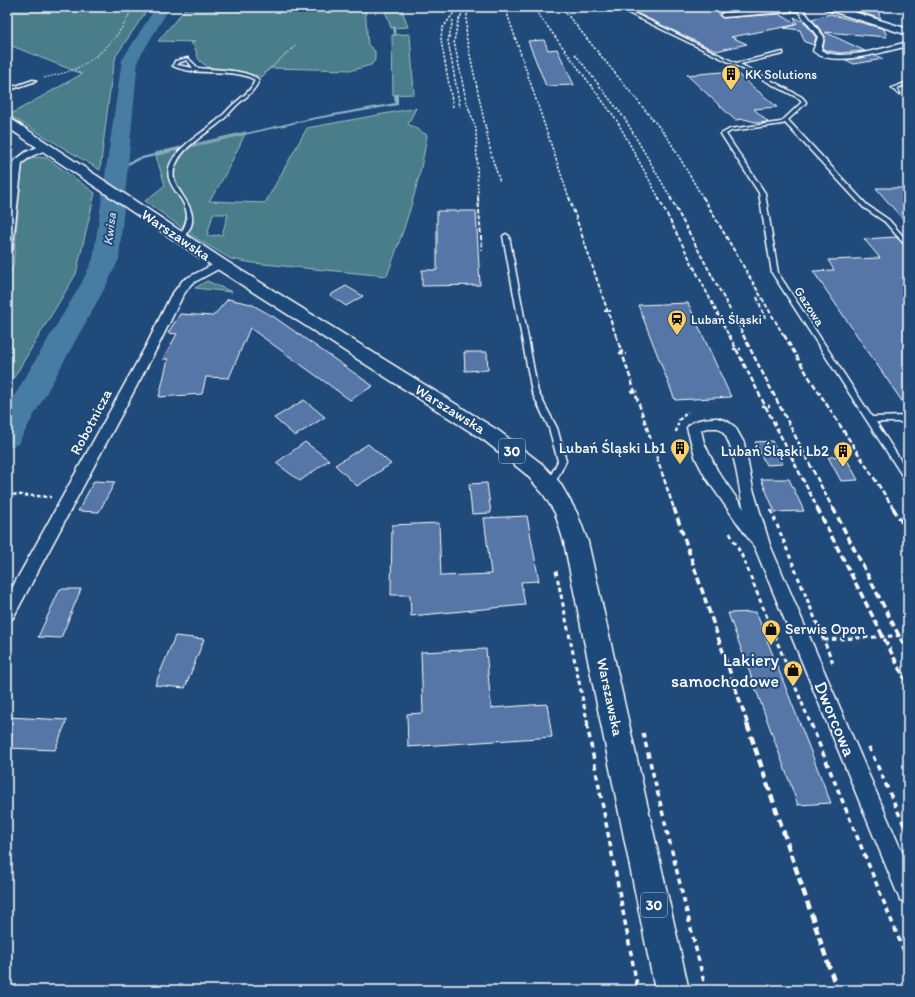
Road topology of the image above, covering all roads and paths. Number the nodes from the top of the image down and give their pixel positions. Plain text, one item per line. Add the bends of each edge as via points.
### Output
1 (132, 7) edge
2 (618, 7) edge
3 (828, 7) edge
4 (800, 8) edge
5 (723, 15) dead end
6 (908, 32) edge
7 (908, 44) edge
8 (295, 46) dead end
9 (782, 53) dead end
10 (736, 64) junction
11 (197, 70) dead end
12 (34, 81) joint
13 (257, 82) junction
14 (908, 83) edge
15 (7, 90) edge
16 (899, 93) dead end
17 (786, 121) junction
18 (7, 122) edge
19 (49, 149) junction
20 (178, 236) junction
21 (506, 236) dead end
22 (908, 245) edge
23 (7, 250) edge
24 (220, 264) junction
25 (604, 311) dead end
26 (611, 311) dead end
27 (733, 349) dead end
28 (741, 349) dead end
29 (619, 354) dead end
30 (626, 354) dead end
31 (638, 391) dead end
32 (631, 392) dead end
33 (762, 406) dead end
34 (770, 406) dead end
35 (908, 419) edge
36 (870, 420) junction
37 (908, 478) edge
38 (550, 486) junction
39 (7, 494) edge
40 (69, 498) junction
41 (762, 545) junction
42 (556, 571) dead end
43 (7, 613) edge
44 (908, 635) edge
45 (824, 640) dead end
46 (642, 728) dead end
47 (908, 892) edge
48 (638, 990) edge
49 (672, 990) edge
50 (706, 990) edge

1 - 12 path via 120,31 90,59 72,70
2 - 10 lane
3 - 6 main road
4 - 5 street
4 - 7 street via 821,37 817,51 829,57
8 - 13 path via 270,66
9 - 10 lane
10 - 17 lane via 804,100
11 - 13 lane via 248,75 256,78
12 - 15 lane
13 - 20 lane via 214,125 187,147 173,165 171,180 190,214 188,227
14 - 16 lane via 894,88
17 - 22 lane via 865,206 887,221
17 - 36 lane, Gazowa via 730,130 723,134 762,193 775,273
18 - 19 main road, Warszawska / 30
19 - 20 main road, Warszawska / 30
19 - 23 street via 29,154 18,162
20 - 24 main road, Warszawska / 30
21 - 38 lane via 535,392 553,428 562,460
24 - 38 main road, Warszawska / 30 via 492,436 533,467
24 - 40 street, Robotnicza via 187,282 176,296 153,344
25 - 26 path
27 - 28 path
29 - 30 path
31 - 32 path
33 - 34 path
35 - 36 lane
36 - 37 lane, Gazowa
38 - 49 main road, Warszawska / 30 via 566,512 576,542
39 - 40 path
40 - 43 street, Robotnicza
41 - 41 street, Dworcowa via 710,472 696,443 694,428 703,423 715,422 730,429 737,444
41 - 47 street, Dworcowa
42 - 48 path
44 - 45 path
46 - 50 path

